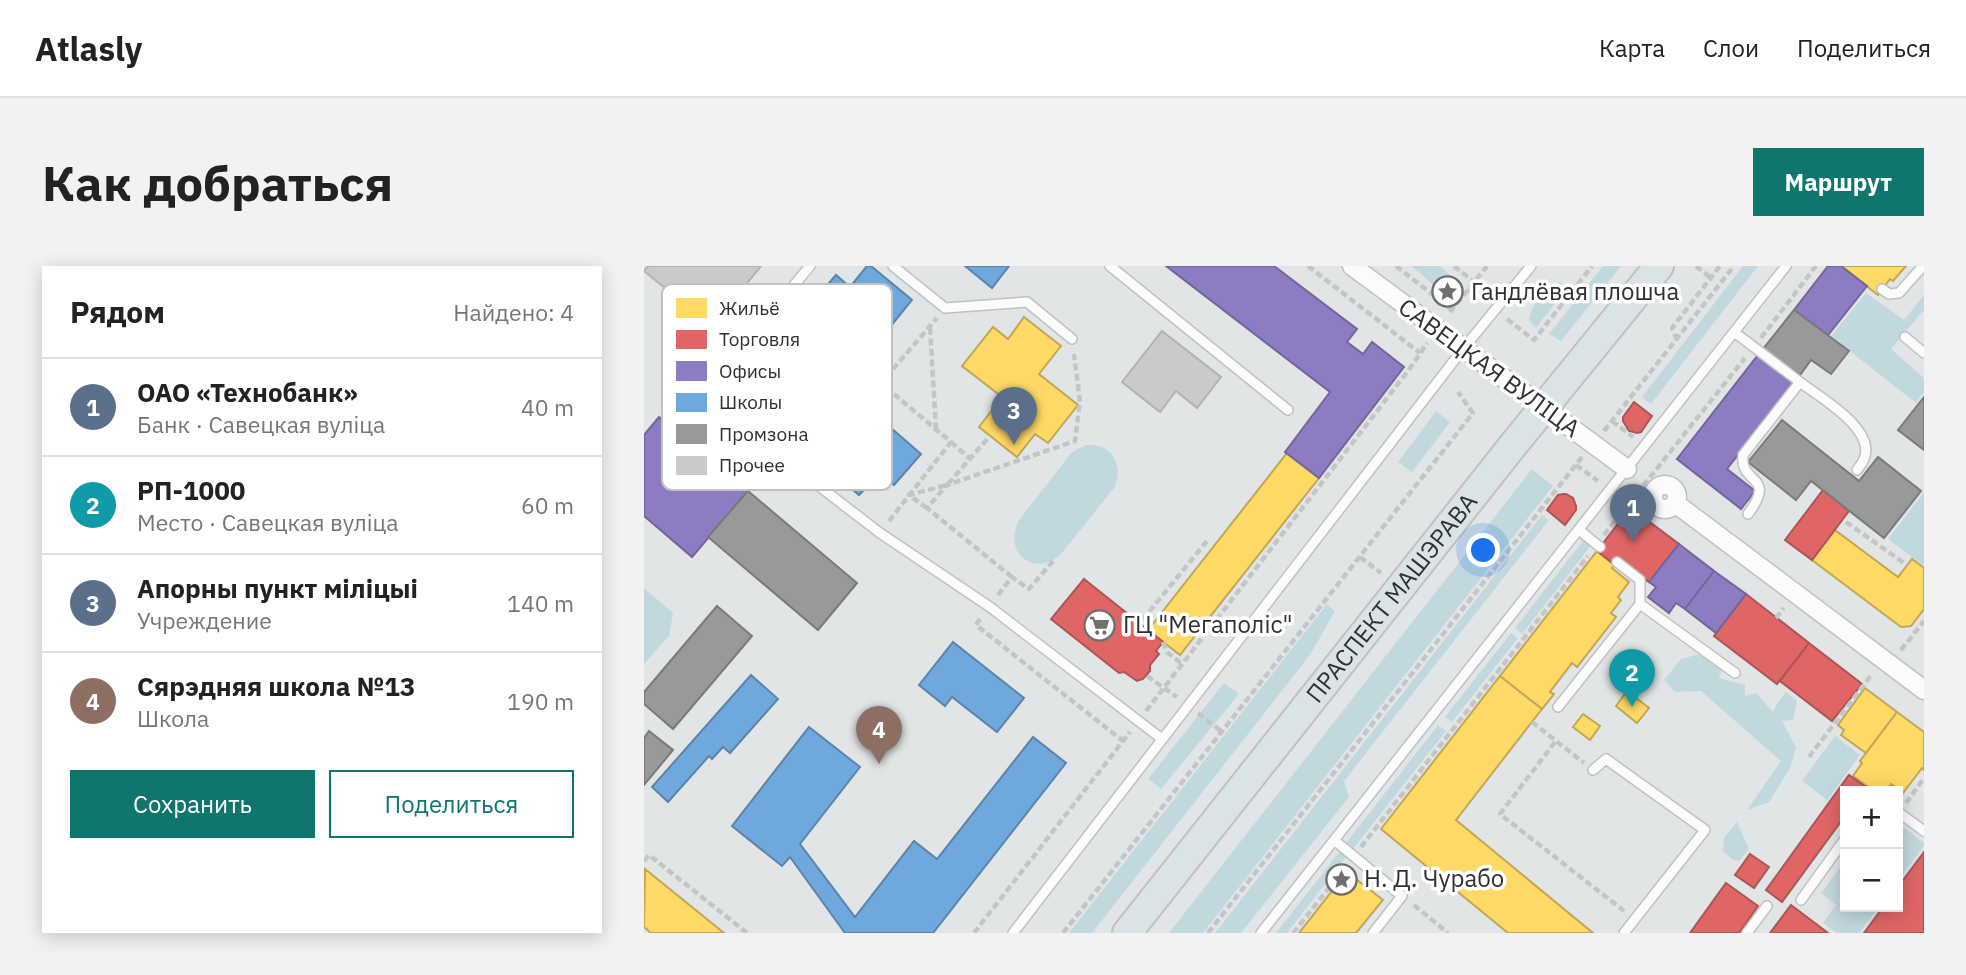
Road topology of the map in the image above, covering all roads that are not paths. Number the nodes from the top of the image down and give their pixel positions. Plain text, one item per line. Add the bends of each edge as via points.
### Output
1 (810, 266) edge
2 (893, 266) edge
3 (1110, 266) edge
4 (1352, 266) edge
5 (1531, 266) edge
6 (1659, 266) edge
7 (1786, 266) edge
8 (1923, 266) edge
9 (795, 284) edge
10 (1882, 289) dead end
11 (1734, 332) junction
12 (1905, 337) dead end
13 (1072, 339) road end
14 (1463, 349) junction
15 (1924, 353) edge
16 (1800, 382) junction
17 (1545, 408) junction
18 (1288, 411) dead end
19 (1626, 469) junction
20 (1857, 470) dead end
21 (1650, 485) road end
22 (824, 490) edge
23 (1748, 514) dead end
24 (1578, 530) junction
25 (1599, 545) road end
26 (1617, 562) dead end
27 (1640, 604) junction
28 (1735, 673) dead end
29 (1924, 690) edge
30 (1558, 706) dead end
31 (1162, 739) junction
32 (1593, 770) road end
33 (1903, 816) edge
34 (1924, 831) edge
35 (1335, 841) junction
36 (1840, 846) edge
37 (1801, 900) dead end
38 (1767, 906) dead end
39 (1013, 933) edge
40 (1127, 933) edge
41 (1261, 933) edge
42 (1373, 933) edge
43 (1624, 933) edge
44 (1747, 933) edge

1 - 9 lane
2 - 13 lane via 945,309 1027,302
3 - 18 lane
4 - 14 street, САВЕЦКАЯ ВУЛІЦА
5 - 14 lane
6 - 17 main road, ПРАСПЕКТ МАШЭРАВА
7 - 11 lane
8 - 10 lane via 1899,293
11 - 16 lane
11 - 19 lane
12 - 15 lane
14 - 17 street, САВЕЦКАЯ ВУЛІЦА
14 - 31 lane
16 - 20 lane via 1861,433 1866,447
16 - 23 lane via 1743,456 1744,468 1760,491
17 - 19 street, САВЕЦКАЯ ВУЛІЦА
17 - 40 main road, ПРАСПЕКТ МАШЭРАВА
19 - 24 lane
21 - 29 street via 1658,507 1675,503
22 - 31 lane via 990,607
24 - 25 lane
24 - 35 lane
26 - 27 lane via 1640,580
27 - 28 lane
27 - 30 lane
31 - 39 lane
32 - 43 lane via 1606,759 1705,830
33 - 34 lane
35 - 41 lane
35 - 42 lane via 1402,896
36 - 37 lane
38 - 44 lane

